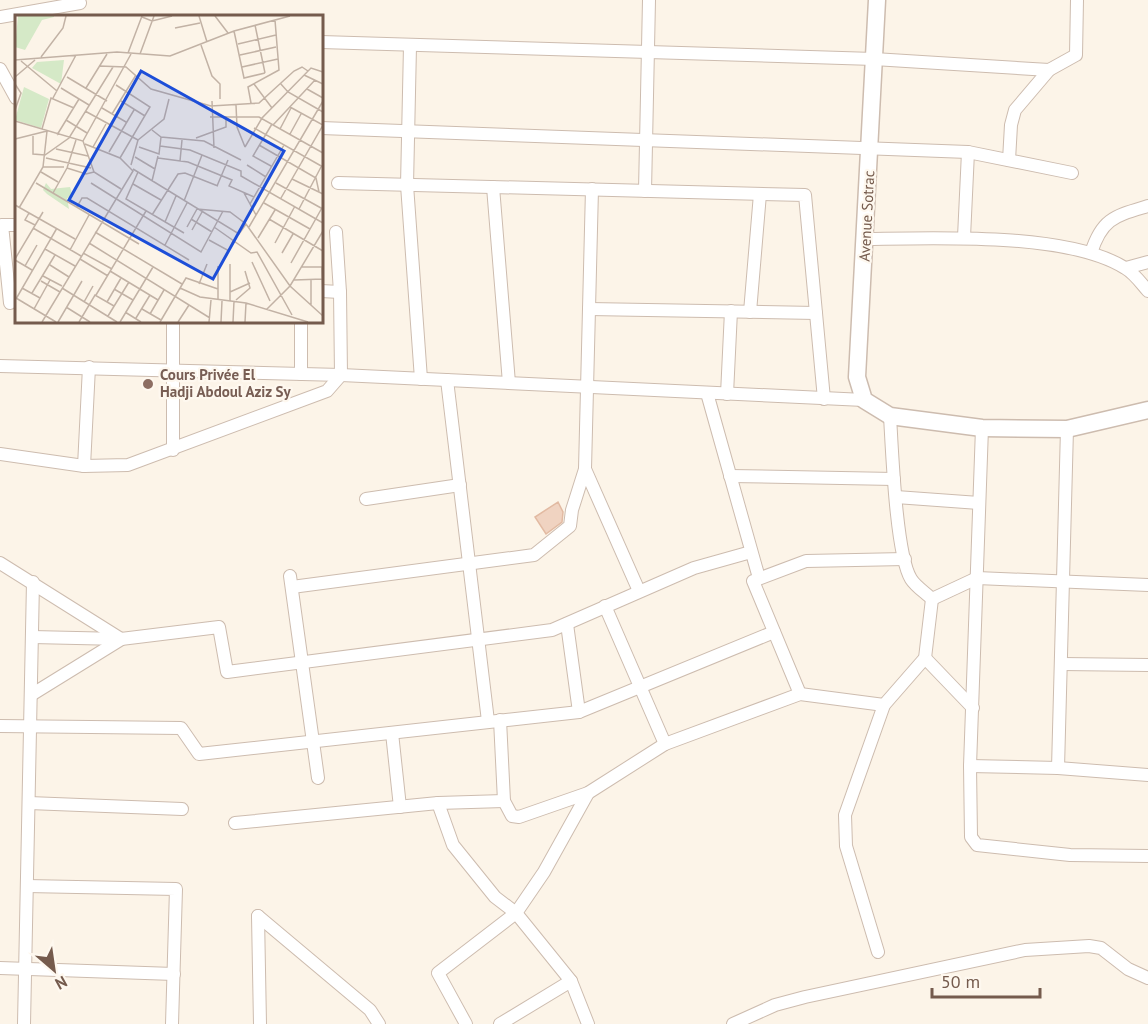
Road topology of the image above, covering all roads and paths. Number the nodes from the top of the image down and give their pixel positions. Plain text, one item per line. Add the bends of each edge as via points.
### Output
1 (650, 0) edge
2 (877, 0) edge
3 (1077, 0) edge
4 (80, 2) edge
5 (0, 17) edge
6 (322, 42) edge
7 (410, 46) junction
8 (648, 53) junction
9 (874, 59) junction
10 (0, 69) edge
11 (1050, 70) junction
12 (15, 96) edge
13 (322, 129) edge
14 (408, 130) junction
15 (646, 140) junction
16 (871, 148) junction
17 (968, 152) junction
18 (1009, 160) junction
19 (1072, 173) dead end
20 (338, 183) dead end
21 (407, 184) junction
22 (493, 187) junction
23 (592, 189) junction
24 (645, 191) junction
25 (760, 194) junction
26 (1148, 206) edge
27 (15, 225) edge
28 (336, 232) dead end
29 (964, 237) junction
30 (866, 239) junction
31 (1091, 253) junction
32 (1148, 261) edge
33 (1126, 268) junction
34 (322, 291) edge
35 (1148, 291) edge
36 (340, 292) junction
37 (9, 303) edge
38 (589, 309) junction
39 (731, 311) junction
40 (750, 312) junction
41 (816, 313) junction
42 (173, 322) edge
43 (301, 322) edge
44 (0, 366) edge
45 (89, 368) junction
46 (173, 370) junction
47 (301, 374) junction
48 (341, 375) junction
49 (421, 379) junction
50 (447, 380) junction
51 (509, 383) junction
52 (587, 387) junction
53 (707, 393) junction
54 (727, 394) junction
55 (824, 399) junction
56 (864, 400) junction
57 (1148, 410) edge
58 (890, 416) junction
59 (981, 428) junction
60 (1067, 429) junction
61 (172, 450) junction
62 (0, 454) edge
63 (84, 466) junction
64 (585, 469) junction
65 (730, 476) junction
66 (894, 479) junction
67 (460, 485) junction
68 (896, 497) junction
69 (366, 499) dead end
70 (979, 503) junction
71 (751, 552) junction
72 (905, 559) junction
73 (0, 563) edge
74 (469, 565) junction
75 (759, 578) junction
76 (977, 578) junction
77 (1064, 581) junction
78 (33, 582) junction
79 (1148, 585) edge
80 (639, 591) junction
81 (932, 599) junction
82 (605, 606) junction
83 (567, 624) junction
84 (774, 632) junction
85 (32, 637) junction
86 (121, 639) junction
87 (478, 640) junction
88 (925, 658) junction
89 (301, 662) junction
90 (1062, 664) junction
91 (1148, 665) edge
92 (639, 688) junction
93 (800, 694) junction
94 (31, 695) junction
95 (884, 705) junction
96 (973, 708) junction
97 (579, 712) junction
98 (494, 721) junction
99 (0, 726) edge
100 (30, 726) junction
101 (392, 733) junction
102 (313, 743) junction
103 (665, 744) junction
104 (970, 766) junction
105 (1058, 768) junction
106 (1148, 775) edge
107 (318, 778) dead end
108 (588, 793) junction
109 (504, 801) junction
110 (29, 803) junction
111 (438, 803) junction
112 (400, 807) junction
113 (183, 809) dead end
114 (235, 823) dead end
115 (1148, 856) edge
116 (27, 886) junction
117 (516, 913) junction
118 (878, 952) dead end
119 (0, 968) edge
120 (25, 969) junction
121 (174, 974) junction
122 (1148, 978) edge
123 (571, 981) junction
124 (24, 1024) edge
125 (172, 1024) edge
126 (260, 1024) edge
127 (379, 1024) edge
128 (466, 1024) edge
129 (500, 1024) edge
130 (588, 1024) edge
131 (733, 1024) edge

1 - 8 street
2 - 9 street, Avenue Sotrac
3 - 11 street via 1076,55
4 - 5 street
6 - 7 street
7 - 8 street
7 - 14 street
8 - 9 street
8 - 15 street
9 - 11 street
9 - 16 street, Avenue Sotrac
10 - 12 street
11 - 18 street via 1015,110
13 - 14 street
14 - 15 street
14 - 21 street
15 - 16 street
15 - 24 street
16 - 17 street
16 - 30 street, Avenue Sotrac
17 - 18 street
17 - 29 street
18 - 19 street
20 - 21 street
21 - 22 street
21 - 49 street
22 - 23 street
22 - 51 street
23 - 24 street
23 - 38 street
24 - 25 street
25 - 40 street
25 - 41 street via 805,195
26 - 31 street via 1110,221 1098,231
27 - 37 street via 3,225
28 - 36 street
29 - 30 street
29 - 31 street
30 - 56 street, Avenue Sotrac via 857,377
31 - 33 street
32 - 33 street
33 - 35 street
34 - 36 street
36 - 48 street
38 - 39 street
38 - 52 street
39 - 40 street
39 - 54 street
40 - 41 street
41 - 55 street
42 - 46 street
43 - 47 street
44 - 45 street
45 - 46 street
45 - 63 street
46 - 47 street
46 - 61 street
47 - 48 street
48 - 49 street
48 - 61 street via 327,391
49 - 50 street
50 - 51 street
50 - 67 street
51 - 52 street
52 - 53 street
52 - 64 street
53 - 54 street
53 - 65 street
54 - 55 street
55 - 56 street
56 - 58 street
57 - 60 street
58 - 59 street
58 - 66 street
59 - 60 street
59 - 70 street
60 - 77 street
61 - 63 street via 128,465
62 - 63 street
64 - 74 street via 570,526 559,537 534,555
64 - 80 street
65 - 66 street
65 - 71 street
66 - 68 street
67 - 69 street
67 - 74 street
68 - 70 street
68 - 72 street
70 - 76 street
71 - 75 street
71 - 80 street via 694,568
72 - 75 street via 806,561
72 - 81 street via 911,579
73 - 78 street
74 - 87 street
74 - 89 street via 291,582
75 - 84 street via 753,581
76 - 77 street
76 - 81 street
76 - 96 street
77 - 79 street
77 - 90 street
78 - 85 street
78 - 86 street
80 - 82 street
81 - 88 street
82 - 83 street
82 - 92 street
83 - 87 street via 552,630
83 - 97 street
84 - 92 street
84 - 93 street
85 - 86 street
85 - 94 street
86 - 89 street via 219,627 226,672
86 - 94 street
87 - 89 street
87 - 98 street
88 - 95 street
88 - 96 street
89 - 102 street
90 - 91 street
90 - 105 street
92 - 97 street
92 - 103 street
93 - 95 street
93 - 103 street
94 - 100 street
95 - 118 street via 845,815 846,846
96 - 104 street
97 - 98 street
98 - 101 street
98 - 109 street
99 - 100 street
100 - 102 street via 180,728 199,754
100 - 110 street
101 - 102 street
101 - 112 street
102 - 107 street
103 - 108 street
104 - 105 street
104 - 115 street via 971,837 977,845 1070,855
105 - 106 street
108 - 109 street via 519,817 512,816
108 - 117 street
109 - 111 street
110 - 113 street
110 - 116 street
111 - 112 street
111 - 117 street via 453,845 495,897
112 - 114 street
116 - 120 street
116 - 121 street via 176,889
117 - 123 street
117 - 128 street via 438,973
119 - 120 street
120 - 121 street
120 - 124 street
121 - 125 street
122 - 131 street via 1128,969 1101,948 1025,950 805,997 775,1005
123 - 129 street
123 - 130 street
126 - 127 street via 258,916 370,1010

